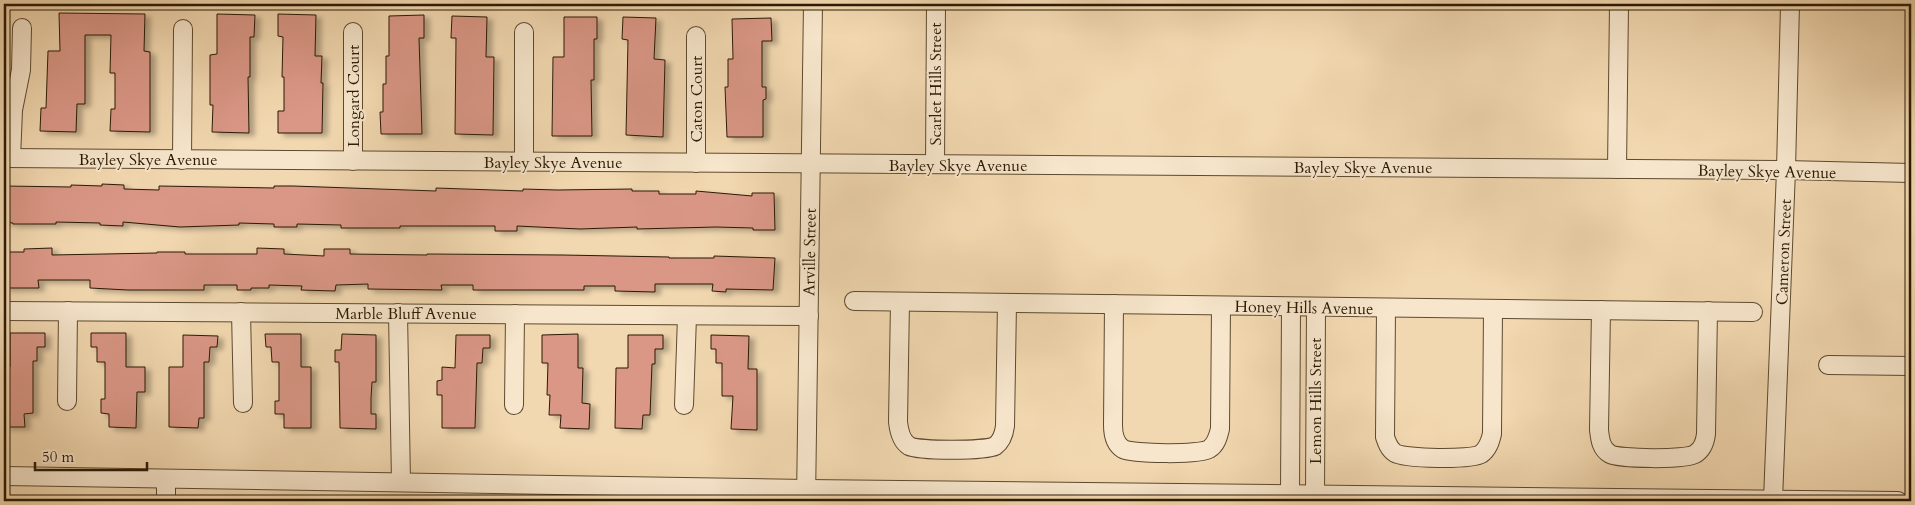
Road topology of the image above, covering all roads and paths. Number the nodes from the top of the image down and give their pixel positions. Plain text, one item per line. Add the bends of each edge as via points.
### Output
1 (813, 4) edge
2 (936, 4) edge
3 (1619, 4) edge
4 (1790, 4) edge
5 (22, 28) dead end
6 (183, 29) dead end
7 (353, 32) dead end
8 (524, 32) dead end
9 (696, 36) dead end
10 (7, 158) edge
11 (182, 160) junction
12 (353, 161) junction
13 (524, 162) junction
14 (696, 163) junction
15 (810, 164) junction
16 (935, 164) junction
17 (1617, 169) junction
18 (1786, 170) junction
19 (1911, 174) edge
20 (854, 301) dead end
21 (900, 302) junction
22 (1007, 303) junction
23 (1114, 304) junction
24 (1221, 306) junction
25 (1291, 307) junction
26 (1316, 307) junction
27 (1386, 308) junction
28 (1493, 309) junction
29 (4, 310) edge
30 (1601, 310) junction
31 (68, 311) junction
32 (1708, 311) junction
33 (241, 312) junction
34 (1753, 312) dead end
35 (398, 313) junction
36 (515, 314) junction
37 (686, 316) junction
38 (808, 316) junction
39 (1828, 365) dead end
40 (1911, 366) edge
41 (67, 401) dead end
42 (243, 403) dead end
43 (514, 405) dead end
44 (684, 405) dead end
45 (4, 476) edge
46 (166, 479) junction
47 (401, 482) junction
48 (1290, 494) junction
49 (1315, 494) junction
50 (806, 495) edge
51 (1773, 500) junction
52 (166, 501) edge
53 (1898, 501) edge

1 - 15 street, Arville Street
2 - 16 street, Scarlet Hills Street
3 - 17 street
4 - 18 street, Cameron Street
5 - 10 street via 21,70
6 - 11 street
7 - 12 street, Longard Court
8 - 13 street
9 - 14 street, Caton Court
10 - 11 street, Bayley Skye Avenue
11 - 12 street, Bayley Skye Avenue
12 - 13 street, Bayley Skye Avenue
13 - 14 street, Bayley Skye Avenue
14 - 15 street, Bayley Skye Avenue
15 - 16 street, Bayley Skye Avenue
15 - 38 street, Arville Street
16 - 17 street, Bayley Skye Avenue
17 - 18 street, Bayley Skye Avenue
18 - 19 street, Bayley Skye Avenue
18 - 51 street, Cameron Street
20 - 21 street, Honey Hills Avenue
21 - 22 street, Honey Hills Avenue
21 - 22 street via 898,422 904,441 909,446 922,449 982,450 998,443 1004,433
22 - 23 street, Honey Hills Avenue
23 - 24 street, Honey Hills Avenue
23 - 24 street via 1115,439 1123,449 1136,452 1204,452 1218,437
24 - 25 street, Honey Hills Avenue
25 - 26 street, Honey Hills Avenue
25 - 48 street, Lemon Hills Street
26 - 27 street, Honey Hills Avenue
26 - 49 street, Lemon Hills Street
27 - 28 street, Honey Hills Avenue
27 - 28 street via 1385,430 1390,449 1408,456 1469,457 1484,450 1492,434
28 - 30 street, Honey Hills Avenue
29 - 31 street, Marble Bluff Avenue
30 - 32 street, Honey Hills Avenue
30 - 32 street via 1601,444 1610,454 1622,457 1683,458 1699,452 1705,442
31 - 33 street, Marble Bluff Avenue
31 - 41 street
32 - 34 street, Honey Hills Avenue
33 - 35 street, Marble Bluff Avenue
33 - 42 street
35 - 36 street, Marble Bluff Avenue
35 - 47 street
36 - 37 street, Marble Bluff Avenue
36 - 43 street
37 - 38 street, Marble Bluff Avenue
37 - 44 street
38 - 50 street, Arville Street
39 - 40 street
45 - 46 street
46 - 47 street
46 - 52 street
47 - 50 street
48 - 49 street
48 - 50 street
49 - 51 street
51 - 53 street

